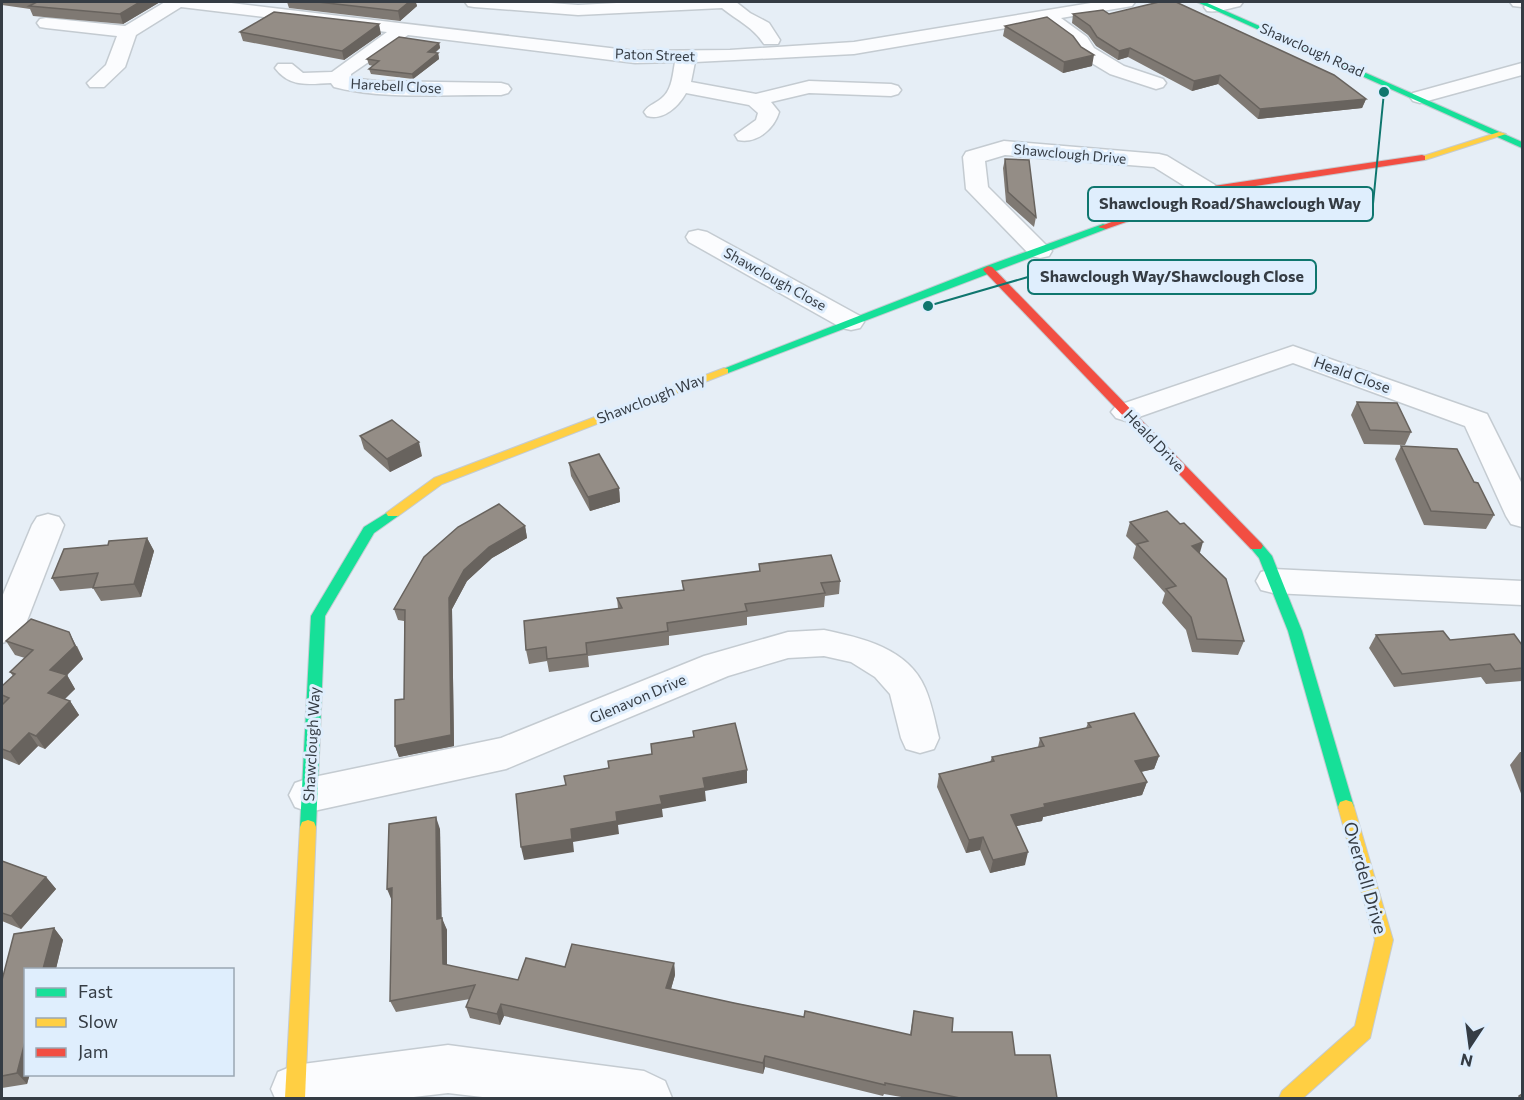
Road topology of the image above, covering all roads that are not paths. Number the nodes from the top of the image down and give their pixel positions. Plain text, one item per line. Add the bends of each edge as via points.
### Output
1 (177, 2) edge
2 (183, 2) edge
3 (474, 2) edge
4 (726, 2) edge
5 (1126, 2) edge
6 (1234, 2) edge
7 (1207, 4) edge
8 (976, 6) dead end
9 (578, 10) junction
10 (1046, 16) junction
11 (1003, 21) junction
12 (46, 23) edge
13 (403, 30) junction
14 (128, 32) junction
15 (771, 40) dead end
16 (546, 47) junction
17 (686, 57) junction
18 (285, 68) dead end
19 (1522, 69) edge
20 (341, 76) junction
21 (1156, 82) dead end
22 (97, 83) dead end
23 (680, 86) junction
24 (501, 89) dead end
25 (891, 90) dead end
26 (1420, 97) junction
27 (756, 100) junction
28 (654, 112) dead end
29 (1502, 134) junction
30 (746, 135) dead end
31 (1522, 145) edge
32 (1207, 190) junction
33 (698, 237) dead end
34 (1040, 251) junction
35 (988, 269) junction
36 (851, 322) junction
37 (1126, 412) junction
38 (1522, 516) edge
39 (48, 525) dead end
40 (1273, 581) junction
41 (1522, 593) edge
42 (2, 630) edge
43 (1295, 630) joint
44 (920, 738) dead end
45 (309, 795) junction
46 (295, 1094) edge
47 (648, 1098) edge
48 (1289, 1098) edge

1 - 14 street
2 - 13 street, Paton Street
3 - 9 street
4 - 9 street
4 - 15 street via 762,27
5 - 10 street, Paton Street
6 - 7 street
7 - 26 street, Shawclough Road
8 - 11 street
9 - 16 street
10 - 11 street, Paton Street
10 - 21 street via 1080,41 1087,52 1117,70
11 - 17 street, Paton Street via 854,48
12 - 14 street
13 - 16 street, Paton Street
13 - 20 street, Harebell Close via 341,72
14 - 22 street via 115,67
16 - 17 street, Paton Street via 635,57
17 - 23 street
18 - 20 street via 299,80
19 - 26 street
20 - 24 street, Harebell Close via 341,83 470,95
23 - 27 street
23 - 28 street via 672,100
25 - 27 street via 809,87
26 - 29 street, Shawclough Road
27 - 30 street via 769,112 765,123
29 - 31 street, Shawclough Road
29 - 32 street, Shawclough Way via 1412,161
32 - 34 street, Shawclough Way
32 - 34 street, Shawclough Drive via 1159,161 1004,148 974,157 977,189
33 - 36 street, Shawclough Close
34 - 35 street, Shawclough Way
35 - 36 street, Shawclough Way
35 - 37 street, Heald Drive
36 - 45 street, Shawclough Way via 438,481 369,530 318,616
37 - 38 street, Heald Close via 1293,354 1478,420
37 - 40 street, Heald Drive via 1265,556
39 - 42 street
40 - 41 street
40 - 43 street, Heald Drive
43 - 48 street, Overdell Drive via 1384,940 1363,1031
44 - 45 street, Glenavon Drive via 907,689 888,667 861,651 824,643 788,645 717,666 506,753
45 - 46 street, Shawclough Way
46 - 47 street via 448,1069

